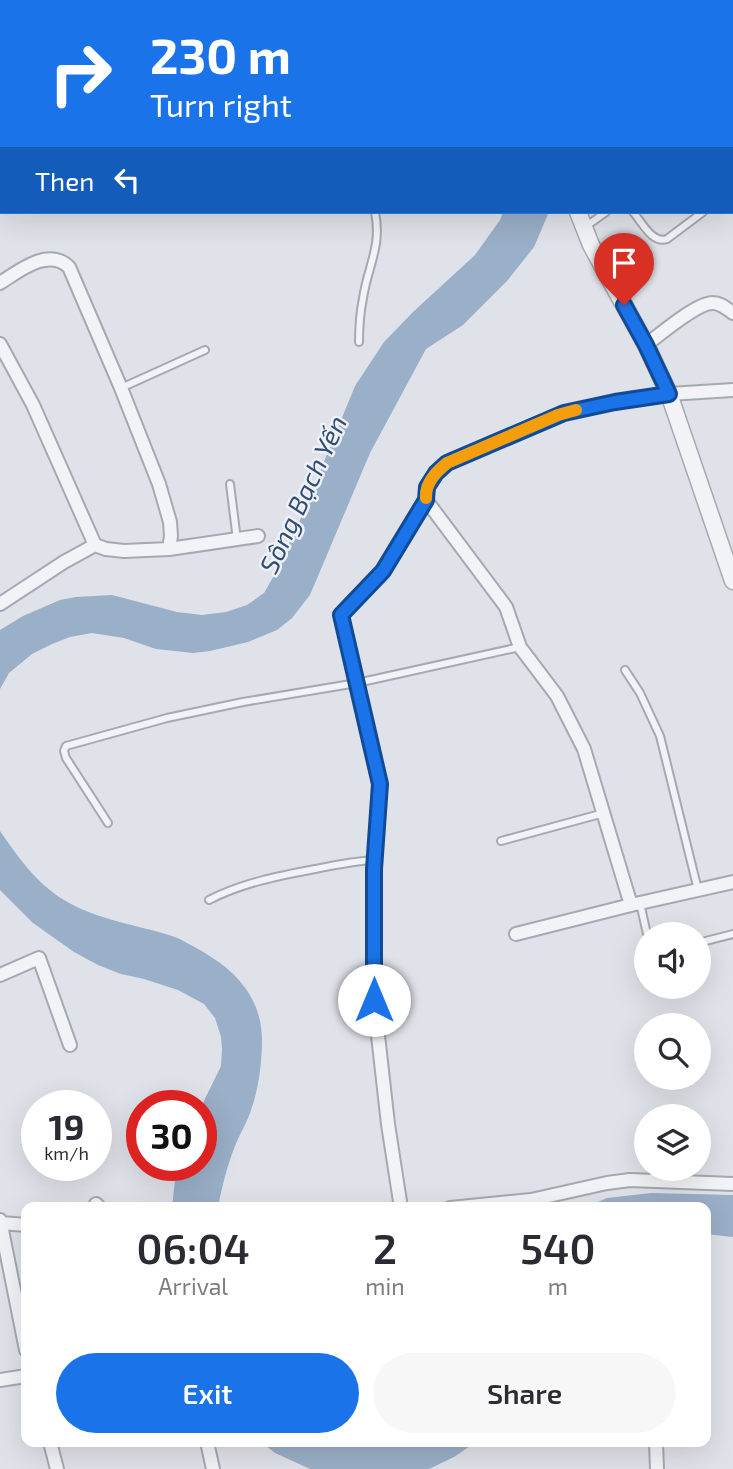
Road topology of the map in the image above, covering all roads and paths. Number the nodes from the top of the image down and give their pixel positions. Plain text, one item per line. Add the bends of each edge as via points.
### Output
1 (375, 214) edge
2 (579, 214) edge
3 (603, 214) edge
4 (635, 214) edge
5 (700, 214) edge
6 (584, 229) junction
7 (0, 283) edge
8 (733, 313) edge
9 (359, 342) dead end
10 (0, 344) edge
11 (646, 345) junction
12 (205, 350) dead end
13 (121, 388) junction
14 (733, 390) edge
15 (669, 394) junction
16 (230, 484) dead end
17 (426, 500) junction
18 (258, 536) dead end
19 (237, 540) junction
20 (95, 545) junction
21 (169, 549) junction
22 (733, 581) edge
23 (0, 604) edge
24 (520, 648) junction
25 (625, 670) dead end
26 (357, 683) junction
27 (604, 813) junction
28 (108, 823) dead end
29 (502, 841) dead end
30 (375, 860) junction
31 (733, 882) edge
32 (698, 890) junction
33 (209, 900) dead end
34 (635, 904) junction
35 (642, 922) edge
36 (516, 934) dead end
37 (733, 934) edge
38 (711, 940) edge
39 (0, 975) edge
40 (70, 1045) dead end
41 (733, 1184) edge
42 (400, 1202) edge
43 (511, 1202) edge
44 (0, 1221) edge
45 (21, 1224) edge
46 (21, 1325) edge
47 (21, 1377) edge
48 (0, 1380) edge
49 (51, 1447) edge
50 (208, 1447) edge
51 (656, 1447) edge
52 (57, 1469) edge
53 (213, 1469) edge
54 (657, 1469) edge

1 - 9 lane via 378,237 363,297
2 - 6 street
3 - 6 lane
4 - 5 lane via 662,241
6 - 11 street
7 - 13 street via 43,259 63,261 74,276
8 - 11 street via 713,302 703,305
10 - 20 street via 33,405
11 - 15 street
12 - 13 lane
13 - 21 street via 159,484 170,522
14 - 15 street
15 - 17 street via 564,413 499,440 443,466 427,487
15 - 22 street
16 - 19 lane
17 - 24 street via 506,607
17 - 26 street via 383,571 341,615
18 - 19 street
19 - 21 street
20 - 21 street via 124,551
20 - 23 street
24 - 26 lane
24 - 27 street via 557,696 579,738
25 - 32 lane via 660,736
26 - 28 lane via 178,716 66,746 66,758
26 - 30 street via 380,784
27 - 29 lane
27 - 34 street
30 - 33 lane via 268,879
30 - 42 street via 374,1000
31 - 32 street
32 - 34 street
34 - 35 lane
34 - 36 street
37 - 38 lane
39 - 40 street via 39,958
41 - 43 street via 630,1180
44 - 45 street
44 - 46 street
47 - 48 street
49 - 52 street
50 - 53 street
51 - 54 street

